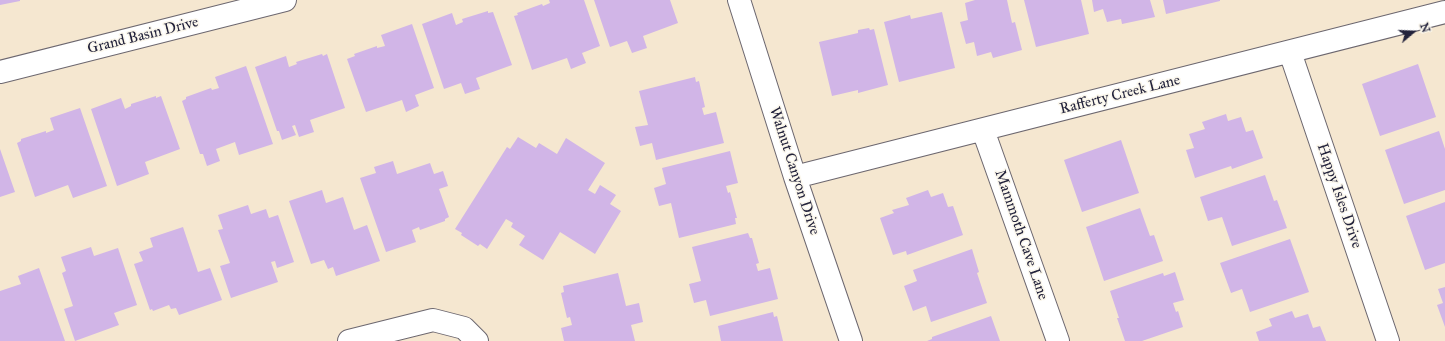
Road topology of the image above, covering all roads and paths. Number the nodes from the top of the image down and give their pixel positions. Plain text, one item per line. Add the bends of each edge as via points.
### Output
1 (285, 0) edge
2 (739, 0) edge
3 (1445, 12) edge
4 (1290, 52) junction
5 (0, 72) edge
6 (983, 130) junction
7 (795, 178) junction
8 (470, 334) edge
9 (348, 341) edge
10 (851, 341) edge
11 (1058, 341) edge
12 (1388, 341) edge

1 - 5 street, Grand Basin Drive
2 - 7 street, Walnut Canyon Drive
3 - 4 street, Rafferty Creek Lane
4 - 6 street, Rafferty Creek Lane
4 - 12 street, Happy Isles Drive
6 - 7 street, Rafferty Creek Lane
6 - 11 street, Mammoth Cave Lane
7 - 10 street, Walnut Canyon Drive
8 - 9 street via 433,320

